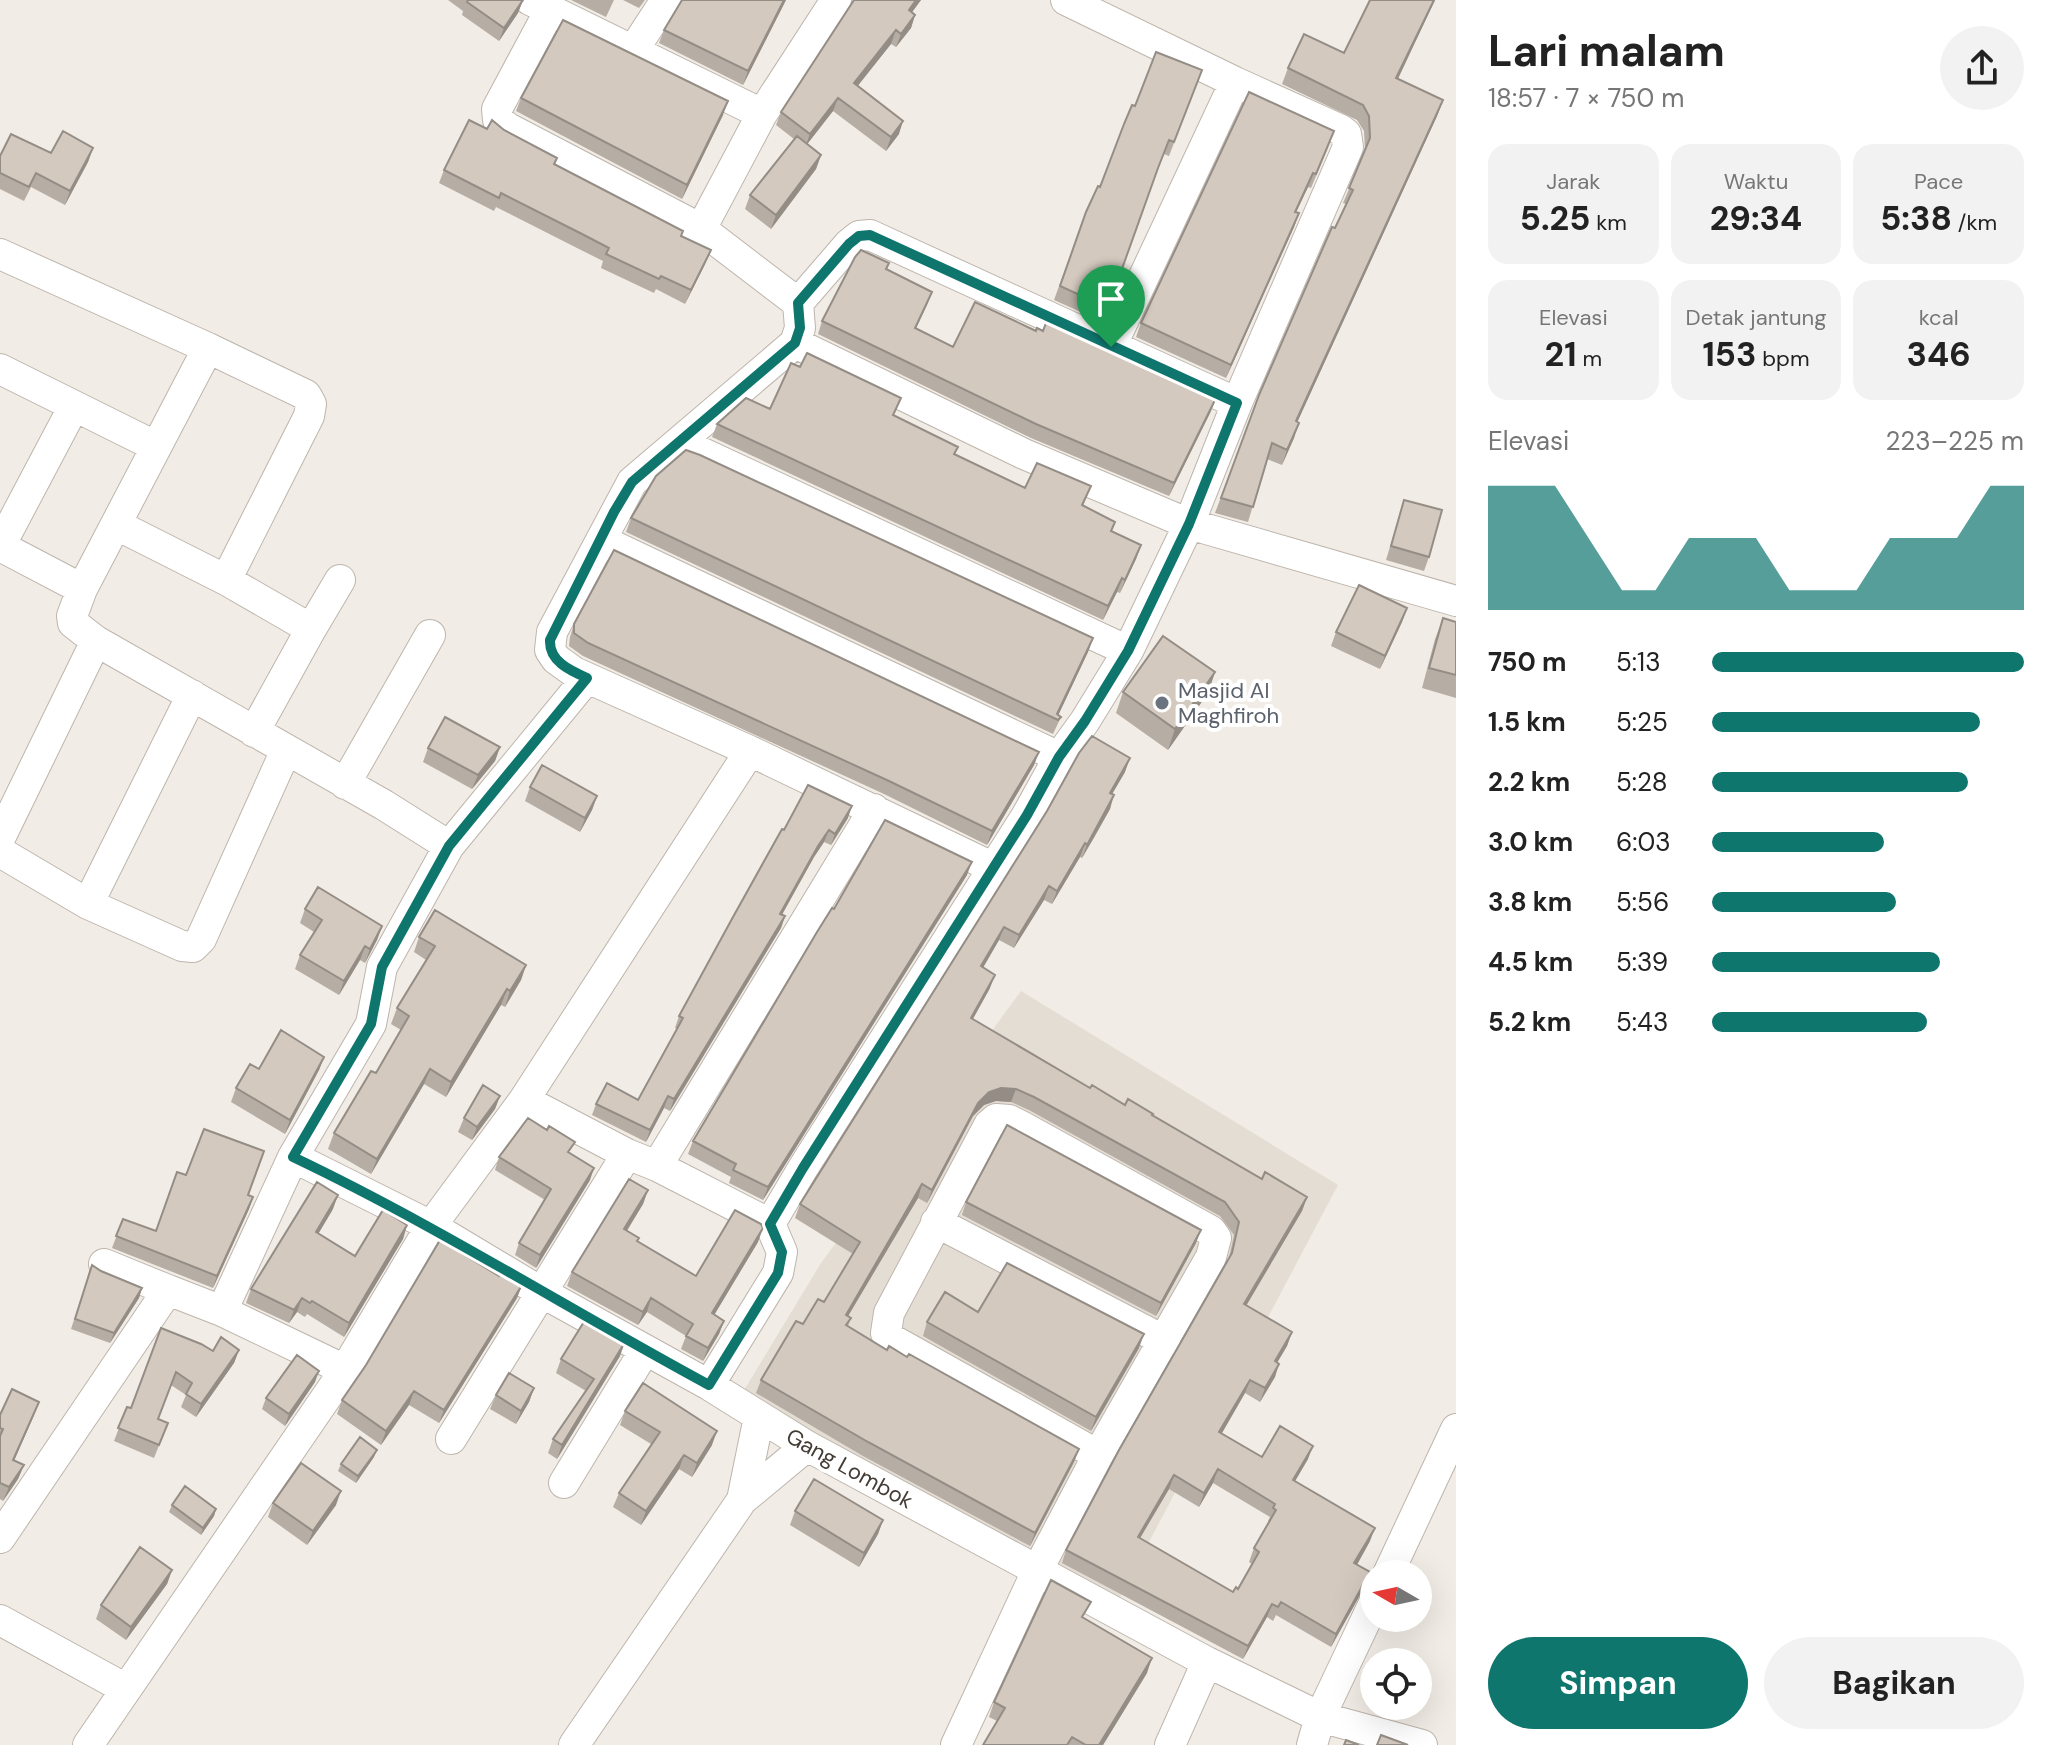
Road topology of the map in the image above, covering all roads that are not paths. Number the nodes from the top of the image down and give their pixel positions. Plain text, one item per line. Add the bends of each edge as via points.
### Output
1 (666, 0) edge
2 (836, 0) edge
3 (1066, 0) edge
4 (540, 5) edge
5 (634, 49) junction
6 (1235, 82) junction
7 (762, 114) junction
8 (701, 229) junction
9 (0, 254) edge
10 (798, 303) junction
11 (795, 343) junction
12 (1111, 347) junction
13 (208, 348) junction
14 (0, 369) edge
15 (1237, 403) junction
16 (74, 406) junction
17 (679, 442) junction
18 (155, 446) junction
19 (1189, 524) junction
20 (117, 525) junction
21 (601, 540) junction
22 (226, 580) junction
23 (340, 580) dead end
24 (82, 589) junction
25 (1456, 601) edge
26 (311, 629) junction
27 (430, 635) dead end
28 (96, 641) junction
29 (1128, 651) junction
30 (587, 678) junction
31 (192, 695) junction
32 (254, 732) junction
33 (286, 750) junction
34 (750, 751) junction
35 (1059, 757) junction
36 (364, 794) junction
37 (874, 809) junction
38 (0, 838) edge
39 (449, 846) junction
40 (0, 852) edge
41 (994, 868) junction
42 (88, 904) junction
43 (524, 1100) junction
44 (627, 1154) junction
45 (293, 1157) junction
46 (657, 1166) junction
47 (936, 1222) junction
48 (770, 1224) junction
49 (431, 1226) junction
50 (104, 1264) dead end
51 (168, 1290) junction
52 (541, 1292) junction
53 (222, 1311) junction
54 (1165, 1341) junction
55 (645, 1350) junction
56 (345, 1370) junction
57 (709, 1385) junction
58 (759, 1417) junction
59 (1456, 1429) edge
60 (451, 1439) dead end
61 (807, 1446) junction
62 (1098, 1455) junction
63 (564, 1483) dead end
64 (742, 1500) junction
65 (0, 1538) edge
66 (1395, 1560) edge
67 (1037, 1571) junction
68 (0, 1620) edge
69 (1361, 1632) edge
70 (1207, 1662) junction
71 (126, 1689) junction
72 (1316, 1731) edge
73 (88, 1745) edge
74 (574, 1745) edge
75 (956, 1745) edge
76 (1170, 1745) edge
77 (1422, 1745) edge

1 - 5 street
2 - 7 street
3 - 6 street
4 - 5 street
4 - 8 street via 497,109 498,120
5 - 7 street
6 - 12 street
6 - 15 street via 1341,130 1348,147
7 - 8 street
8 - 10 street
9 - 13 street
10 - 11 street
10 - 12 street via 849,244 870,235
11 - 17 street
11 - 19 street via 1024,454
12 - 15 street
13 - 18 street
13 - 22 street via 306,395 311,404
14 - 16 street
15 - 19 street
16 - 18 street
16 - 24 street via 0,546
17 - 21 street via 632,482
17 - 29 street
18 - 20 street
19 - 25 street
19 - 29 street
20 - 22 street
20 - 24 street
21 - 30 street via 550,640 556,659
21 - 35 street
22 - 26 street
23 - 26 street
24 - 28 street via 71,619
26 - 32 street
27 - 36 street
28 - 31 street
28 - 38 street
29 - 35 street
30 - 34 street
30 - 39 street
31 - 32 street
31 - 42 street
32 - 33 street
33 - 36 street
33 - 42 street via 193,947
34 - 37 street
34 - 43 street
35 - 41 street
36 - 39 street
37 - 41 street
37 - 46 street
39 - 45 street via 382,967 371,1024
40 - 42 street
41 - 48 street
43 - 44 street
43 - 49 street
44 - 46 street
44 - 52 street
45 - 49 street, Gang Lombok
45 - 53 street
46 - 48 street
47 - 54 street
47 - 54 street via 989,1125 996,1119 1021,1126 1216,1238
47 - 62 street via 889,1313 886,1333
48 - 57 street via 782,1252 778,1273
49 - 52 street, Gang Lombok
49 - 56 street
50 - 51 street
51 - 53 street
51 - 65 street
52 - 55 street, Gang Lombok
52 - 60 street
53 - 56 street
54 - 62 street
55 - 57 street, Gang Lombok
55 - 63 street
56 - 71 street
57 - 58 street, Gang Lombok
58 - 61 street, Gang Lombok
58 - 64 street
59 - 66 street
61 - 64 street
61 - 67 street, Gang Lombok
62 - 67 street
64 - 74 street
67 - 70 street, Gang Lombok
67 - 75 street
68 - 71 street
69 - 72 street
70 - 72 street, Gang Lombok
70 - 76 street
71 - 73 street
72 - 77 street, Gang Lombok

